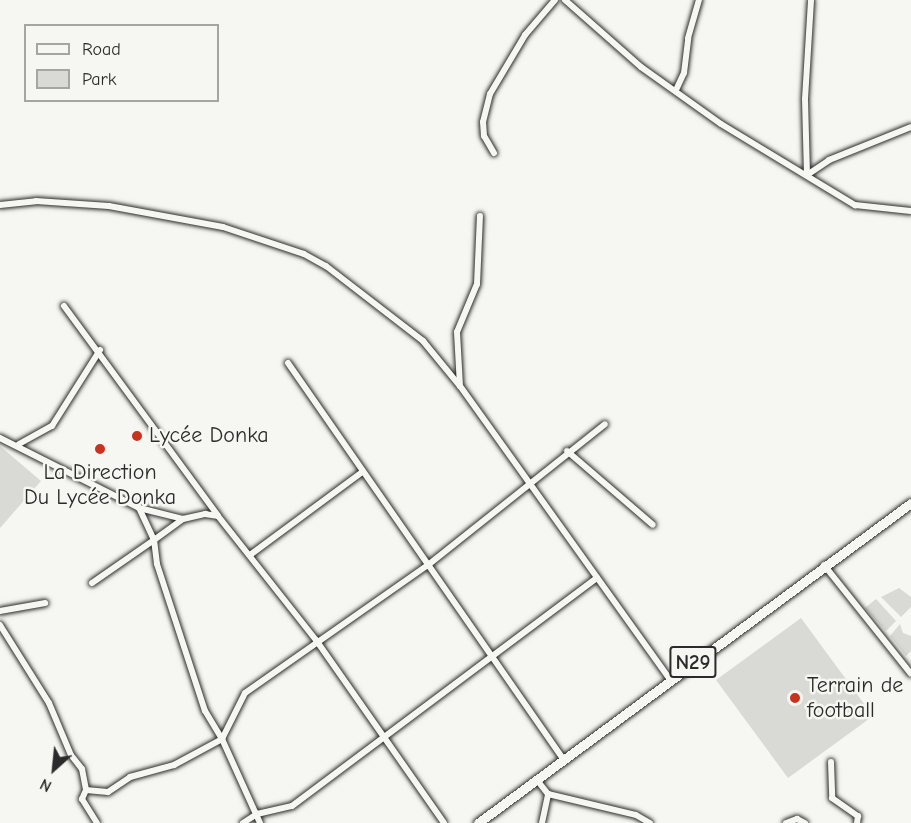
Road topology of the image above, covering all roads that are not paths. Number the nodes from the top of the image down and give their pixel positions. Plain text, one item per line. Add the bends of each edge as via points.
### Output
1 (555, 0) edge
2 (565, 0) edge
3 (699, 0) edge
4 (811, 0) edge
5 (676, 90) junction
6 (911, 127) edge
7 (494, 153) dead end
8 (807, 175) junction
9 (0, 205) edge
10 (911, 211) edge
11 (480, 216) dead end
12 (64, 306) dead end
13 (100, 350) junction
14 (288, 363) dead end
15 (460, 386) junction
16 (605, 424) dead end
17 (0, 438) edge
18 (19, 444) junction
19 (567, 451) junction
20 (362, 472) junction
21 (531, 484) junction
22 (911, 503) edge
23 (139, 508) junction
24 (218, 516) junction
25 (183, 519) junction
26 (653, 525) dead end
27 (154, 540) junction
28 (250, 555) junction
29 (428, 565) junction
30 (824, 565) junction
31 (597, 578) junction
32 (92, 583) dead end
33 (45, 603) dead end
34 (0, 611) edge
35 (0, 625) edge
36 (316, 640) junction
37 (489, 658) junction
38 (911, 674) edge
39 (670, 679) junction
40 (222, 739) junction
41 (384, 741) junction
42 (564, 760) junction
43 (831, 762) dead end
44 (537, 780) junction
45 (86, 790) junction
46 (548, 794) junction
47 (257, 814) junction
48 (97, 823) edge
49 (243, 823) edge
50 (260, 823) edge
51 (444, 823) edge
52 (478, 823) edge
53 (542, 823) edge
54 (651, 823) edge
55 (786, 823) edge
56 (805, 823) edge
57 (857, 823) edge

1 - 7 street via 525,35 490,94 483,122 484,136
2 - 5 street via 641,67
3 - 5 street via 684,73
4 - 8 street via 805,99
5 - 8 street via 695,108
6 - 8 street via 829,160
8 - 10 street via 855,205
9 - 15 street via 36,201 109,206 223,227 304,254 423,341
11 - 15 street via 477,284 457,332
12 - 13 street
13 - 18 street via 52,426
13 - 24 street
14 - 20 street
15 - 21 street
16 - 19 street
17 - 18 street
18 - 23 street
19 - 21 street
19 - 26 street
20 - 28 street
20 - 29 street
21 - 29 street
21 - 31 street
22 - 30 main road, N29
23 - 25 street
23 - 27 street
24 - 25 street via 205,514
24 - 28 street
25 - 27 street
27 - 32 street
27 - 40 street via 169,604 184,637 205,711
28 - 36 street
29 - 36 street
29 - 37 street
30 - 38 street
30 - 39 main road, N29
31 - 37 street
31 - 39 street
33 - 34 street
35 - 45 street via 48,703 71,755 82,769
36 - 40 street via 245,693
36 - 41 street
37 - 41 street
37 - 42 street
39 - 42 main road, N29
40 - 45 street via 174,765 130,777 108,792
40 - 47 street
41 - 47 street via 292,806
41 - 51 street
42 - 44 main road, N29
43 - 57 street via 832,798 858,816
44 - 46 street
44 - 52 main road, N29
45 - 48 street via 81,799
46 - 53 street
46 - 54 street via 636,815
47 - 49 street
47 - 50 street
55 - 56 street via 797,819

